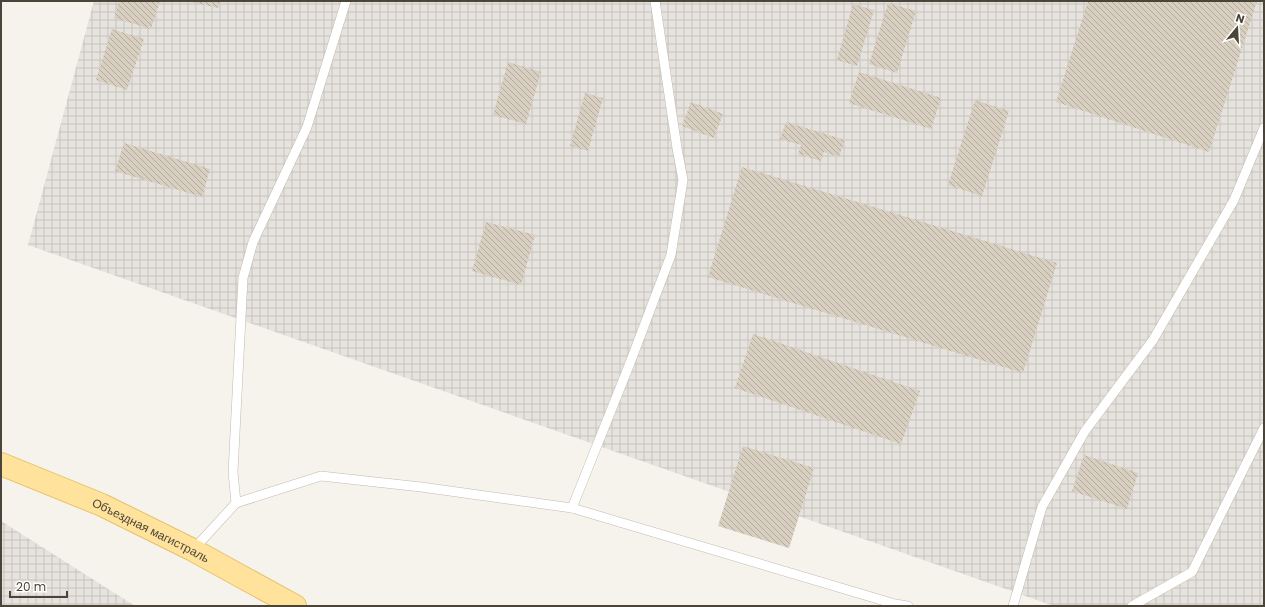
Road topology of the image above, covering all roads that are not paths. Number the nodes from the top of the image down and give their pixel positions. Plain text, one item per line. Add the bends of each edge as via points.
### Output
1 (346, 1) edge
2 (655, 1) edge
3 (1264, 128) edge
4 (1264, 428) edge
5 (1, 464) edge
6 (236, 503) junction
7 (572, 508) junction
8 (193, 550) junction
9 (295, 606) edge
10 (908, 606) edge
11 (1013, 606) edge
12 (1132, 606) edge

1 - 6 lane via 306,127 253,242 243,278 233,472
2 - 7 lane via 684,180 672,255
3 - 11 lane via 1234,200 1153,340 1085,431 1042,507
4 - 12 lane via 1192,572
5 - 8 main road, Объездная магистраль via 102,505
6 - 7 lane via 320,476
6 - 8 lane
7 - 10 lane
8 - 9 main road, Объездная магистраль

